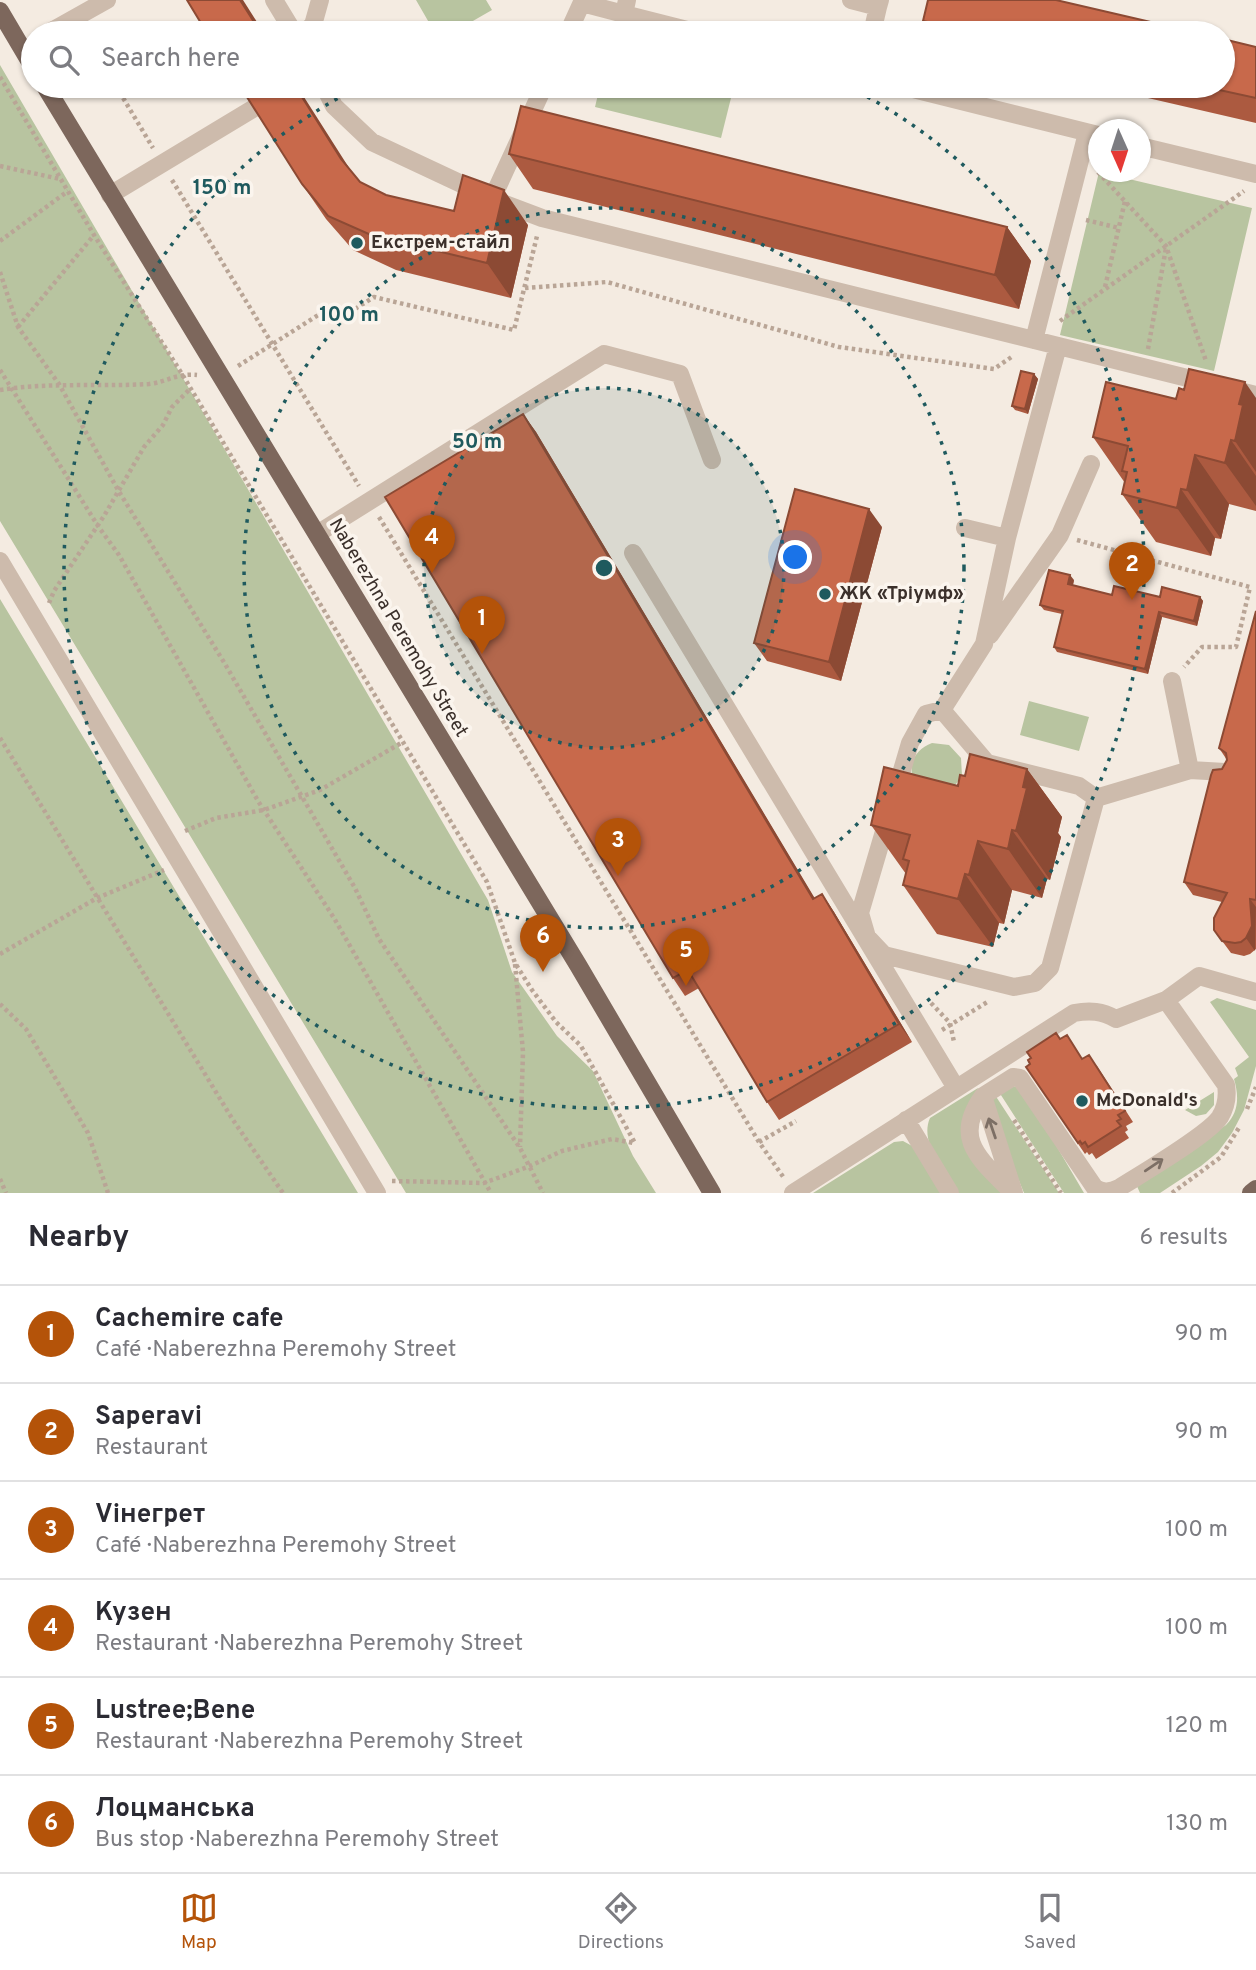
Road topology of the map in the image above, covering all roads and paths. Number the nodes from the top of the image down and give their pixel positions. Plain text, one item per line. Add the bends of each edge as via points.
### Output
1 (107, 0) edge
2 (274, 0) edge
3 (320, 0) edge
4 (851, 0) edge
5 (583, 1) edge
6 (879, 4) edge
7 (626, 7) edge
8 (0, 11) edge
9 (69, 21) edge
10 (287, 21) edge
11 (314, 21) edge
12 (574, 21) edge
13 (665, 21) edge
14 (21, 36) edge
15 (0, 77) edge
16 (52, 98) edge
17 (123, 98) edge
18 (330, 98) edge
19 (538, 98) edge
20 (959, 98) edge
21 (256, 107) edge
22 (1088, 133) edge
23 (1088, 143) edge
24 (1151, 149) edge
25 (1081, 155) junction
26 (162, 164) junction
27 (0, 166) edge
28 (1256, 174) edge
29 (61, 179) junction
30 (1245, 190) dead end
31 (68, 191) junction
32 (110, 195) junction
33 (492, 199) junction
34 (1125, 201) junction
35 (1066, 215) junction
36 (541, 218) junction
37 (1119, 228) junction
38 (94, 235) junction
39 (0, 241) edge
40 (1166, 246) junction
41 (0, 272) edge
42 (525, 288) junction
43 (1105, 288) junction
44 (18, 327) junction
45 (1034, 340) junction
46 (273, 344) junction
47 (1058, 346) junction
48 (1144, 367) junction
49 (994, 369) dead end
50 (0, 370) edge
51 (182, 374) junction
52 (221, 376) junction
53 (60, 384) junction
54 (1214, 385) junction
55 (190, 388) junction
56 (10, 389) junction
57 (0, 390) edge
58 (1256, 395) edge
59 (712, 460) dead end
60 (1091, 464) edge
61 (118, 490) junction
62 (369, 501) junction
63 (98, 526) junction
64 (965, 528) dead end
65 (317, 534) junction
66 (1060, 535) junction
67 (1007, 538) junction
68 (633, 554) dead end
69 (0, 561) edge
70 (40, 627) junction
71 (984, 644) junction
72 (1172, 681) joint
73 (942, 710) junction
74 (0, 738) edge
75 (403, 743) junction
76 (1190, 770) junction
77 (1225, 772) edge
78 (302, 795) junction
79 (1096, 798) junction
80 (264, 810) junction
81 (166, 838) junction
82 (181, 862) junction
83 (97, 898) junction
84 (0, 954) edge
85 (515, 963) junction
86 (1014, 987) junction
87 (1256, 992) edge
88 (1166, 1000) junction
89 (0, 1004) edge
90 (928, 1042) junction
91 (956, 1088) junction
92 (988, 1092) junction
93 (906, 1120) junction
94 (796, 1121) dead end
95 (759, 1142) junction
96 (520, 1148) junction
97 (530, 1166) junction
98 (0, 1179) edge
99 (484, 1183) junction
100 (373, 1187) edge
101 (1256, 1189) edge
102 (6, 1193) edge
103 (108, 1193) edge
104 (283, 1193) edge
105 (491, 1193) edge
106 (543, 1193) edge
107 (712, 1193) edge
108 (794, 1193) edge
109 (950, 1193) edge
110 (1013, 1193) edge
111 (1061, 1193) edge
112 (1251, 1193) edge

1 - 9 street
2 - 10 street
3 - 11 street
4 - 6 street
5 - 7 street
5 - 12 street
7 - 13 street
8 - 14 main road
15 - 29 path
16 - 32 main road, Naberezhna Peremohy Street
17 - 26 path
18 - 33 street via 372,142
19 - 33 street
20 - 22 street
21 - 26 street
23 - 25 street
24 - 28 street
25 - 34 path
25 - 35 street
26 - 32 street
26 - 46 path
27 - 29 path
29 - 31 path
30 - 40 path
31 - 38 path
31 - 39 path
32 - 52 main road, Naberezhna Peremohy Street
33 - 36 street
34 - 37 path
34 - 40 path
35 - 37 path
35 - 45 street
36 - 42 path
36 - 45 street
37 - 43 path
38 - 44 path
38 - 51 path
40 - 43 path
40 - 48 path
40 - 54 path
41 - 44 path
42 - 46 path via 514,330 374,297 355,309 323,312
42 - 49 path via 607,282 839,347
43 - 45 path
44 - 53 path
45 - 47 street
46 - 52 path
46 - 62 path
47 - 48 street
47 - 67 street
48 - 54 street
50 - 56 path
51 - 52 path
51 - 53 path via 152,384
51 - 55 path
52 - 65 main road, Naberezhna Peremohy Street
53 - 56 path
53 - 61 path
54 - 58 street
55 - 61 path via 172,407
55 - 75 path
56 - 57 path
56 - 63 path
59 - 62 street via 680,374 604,354
60 - 66 street
61 - 63 path
61 - 78 path
62 - 65 street
62 - 95 path
63 - 70 path via 54,591
63 - 80 path
64 - 67 street
65 - 107 main road, Naberezhna Peremohy Street
66 - 71 street
66 - 72 path via 1250,587 1236,647 1202,647
67 - 71 street
68 - 90 street
69 - 70 street
70 - 81 street
71 - 73 street
72 - 76 street
73 - 79 street via 985,769 1079,786
73 - 86 street via 926,714 910,743 901,794 860,913 867,937 884,955
74 - 83 path
75 - 78 path via 320,790
75 - 85 path via 487,882
76 - 77 street
76 - 79 street
78 - 80 path
78 - 96 path via 379,940
79 - 86 street via 1050,968 1035,982
80 - 81 path via 216,818
80 - 99 path via 334,918
81 - 82 street
82 - 83 path
82 - 100 street
83 - 84 path
83 - 104 path via 233,1121
85 - 96 path via 523,1052
85 - 97 path via 556,1022 581,1046 635,1143 612,1139 562,1151
86 - 90 path via 950,1023
87 - 88 street via 1199,976
88 - 91 street via 1116,1019 1104,1012 1074,1013
92 -> 88 street via 1013,1077 1020,1078 1095,1188 1106,1192 1119,1188 1214,1124 1228,1095 1226,1085
89 - 103 path via 26,1029 88,1133
90 - 91 street
91 - 93 street
110 -> 92 street
92 - 110 street via 971,1112 971,1143 977,1156
92 - 111 path
93 - 108 street
93 - 109 street
94 - 95 path
95 - 108 path
96 - 97 path
97 - 99 path
97 - 106 path
98 - 102 path
99 - 100 path
99 - 105 path
101 - 112 main road

